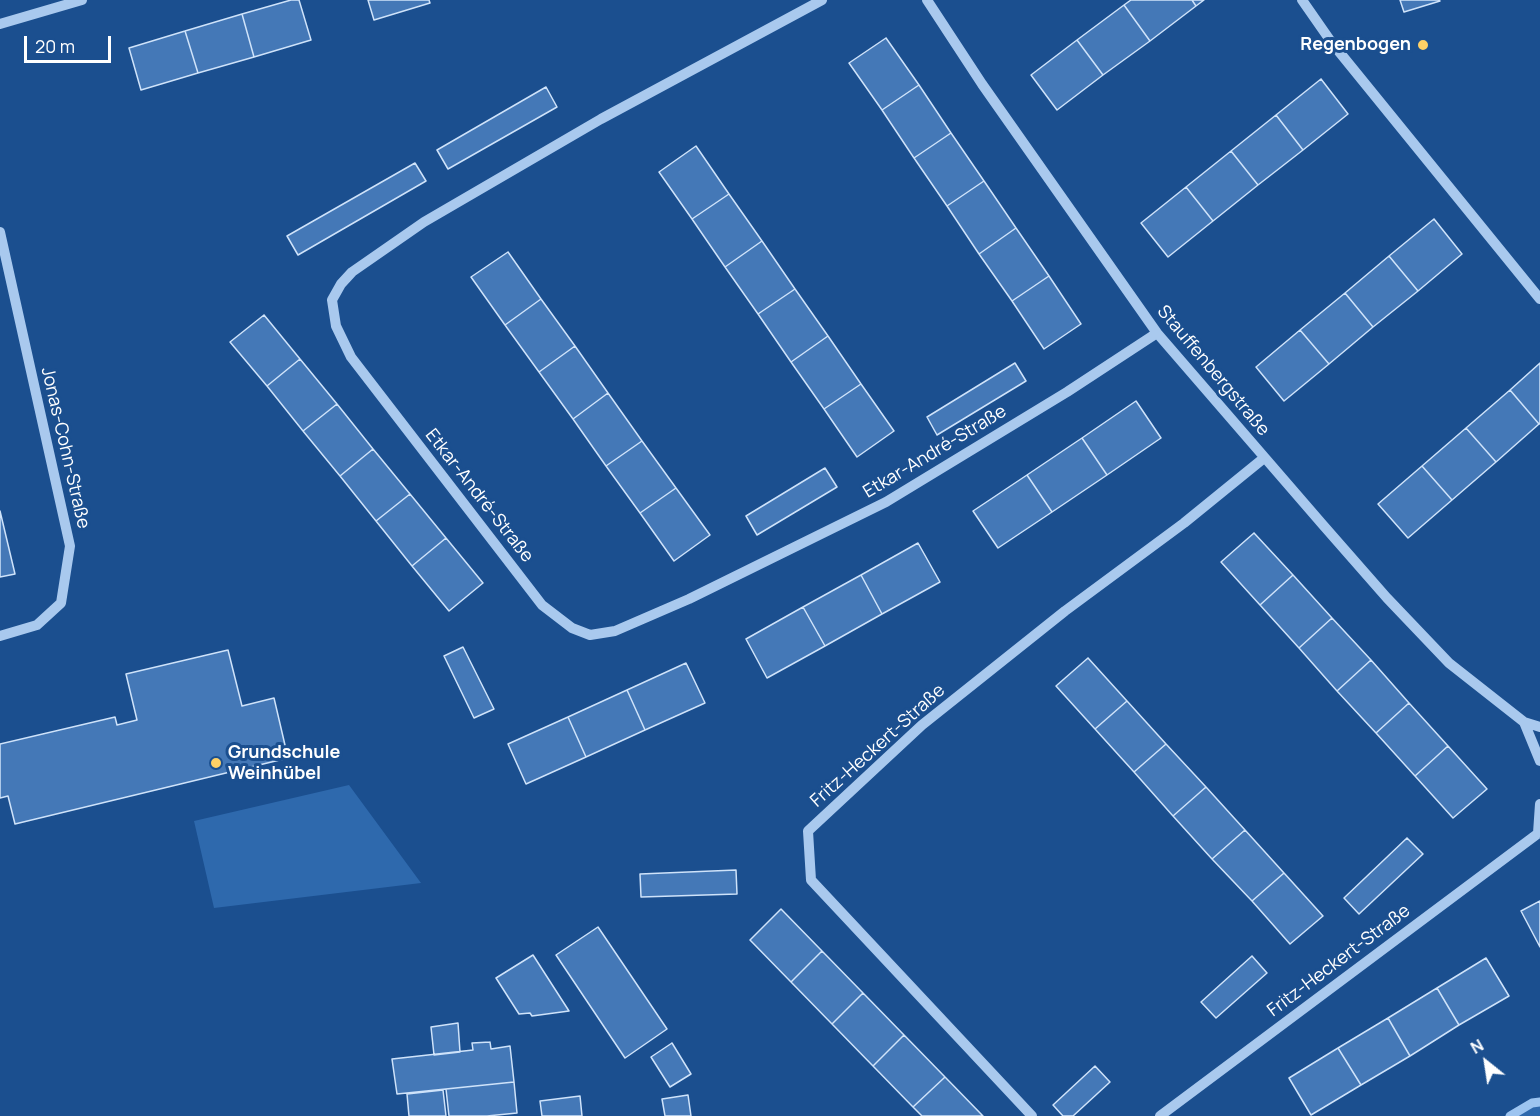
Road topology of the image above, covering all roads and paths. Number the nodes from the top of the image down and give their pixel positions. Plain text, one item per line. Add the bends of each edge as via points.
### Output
1 (82, 0) edge
2 (822, 0) edge
3 (927, 0) edge
4 (1302, 0) edge
5 (0, 24) edge
6 (0, 232) edge
7 (1540, 299) edge
8 (1157, 333) junction
9 (1264, 458) junction
10 (0, 636) edge
11 (1524, 722) junction
12 (1540, 727) edge
13 (1540, 761) edge
14 (1540, 804) edge
15 (1539, 832) edge
16 (1032, 1116) edge
17 (1160, 1116) edge

1 - 5 street
2 - 8 street, Etkar-André-Straße via 601,119 424,222 352,272 332,300 336,326 351,357 542,605 572,628 590,635 615,632 886,502
3 - 8 street, Stauffenbergstraße
4 - 7 street via 1332,43
6 - 10 street, Jonas-Cohn-Straße via 70,546 61,603 37,625
8 - 9 street, Stauffenbergstraße
9 - 11 street, Stauffenbergstraße via 1449,663
9 - 16 street, Fritz-Heckert-Straße via 922,725 808,831 811,880
11 - 12 street
11 - 13 street
14 - 15 street, Fritz-Heckert-Straße
15 - 17 street, Fritz-Heckert-Straße

